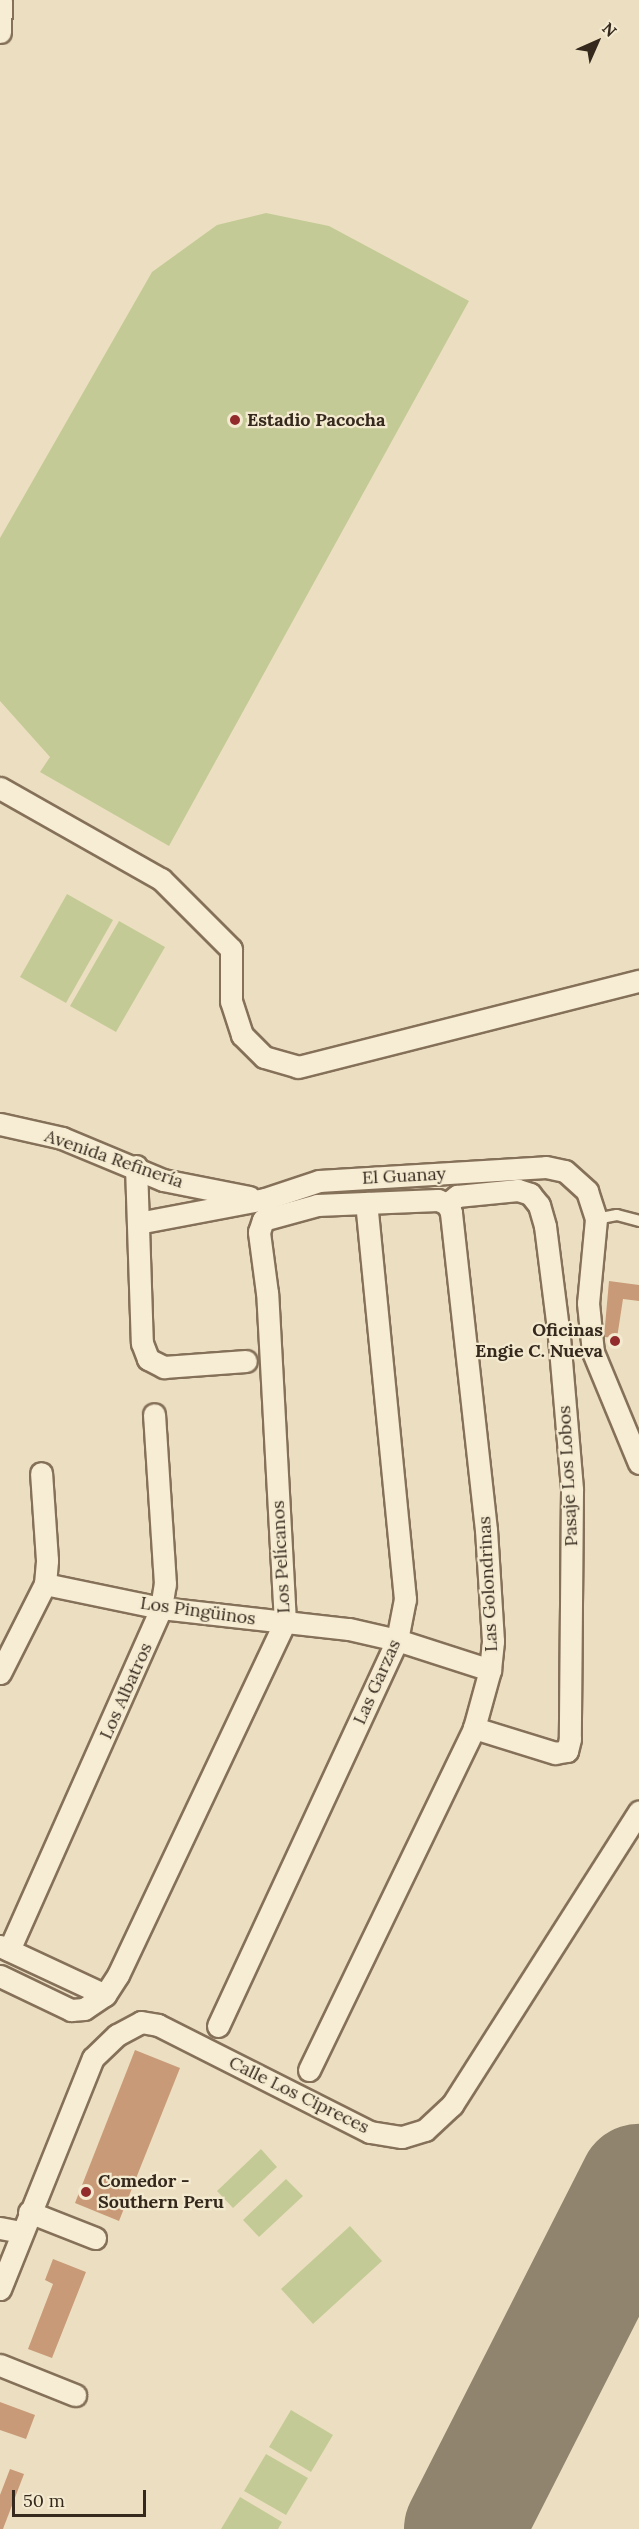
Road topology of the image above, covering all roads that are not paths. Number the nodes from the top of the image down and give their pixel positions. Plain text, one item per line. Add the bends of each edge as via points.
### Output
1 (1, 0) edge
2 (1, 32) edge
3 (0, 788) edge
4 (639, 981) edge
5 (0, 1124) edge
6 (136, 1166) junction
7 (265, 1199) junction
8 (366, 1203) junction
9 (447, 1204) junction
10 (596, 1219) junction
11 (639, 1221) edge
12 (138, 1223) junction
13 (246, 1361) dead end
14 (154, 1414) dead end
15 (639, 1463) edge
16 (41, 1473) dead end
17 (45, 1584) junction
18 (161, 1608) junction
19 (285, 1622) junction
20 (397, 1640) junction
21 (490, 1670) junction
22 (0, 1672) edge
23 (474, 1728) junction
24 (639, 1811) edge
25 (5, 1948) edge
26 (0, 1976) edge
27 (105, 1995) junction
28 (218, 2026) dead end
29 (309, 2070) dead end
30 (29, 2212) junction
31 (0, 2228) edge
32 (21, 2232) junction
33 (94, 2238) dead end
34 (0, 2289) edge
35 (0, 2365) edge
36 (75, 2395) dead end

1 - 2 street
3 - 4 street via 160,879 231,949 231,1001 242,1035 264,1057 286,1064 298,1067
5 - 6 street, Avenida Refinería via 62,1138
6 - 7 street, Avenida Refinería via 163,1180
6 - 12 street
7 - 10 street, El Guanay via 319,1181 546,1167 565,1171 587,1191
7 - 12 street, El Guanay
8 - 9 street, Los Pelícanos via 438,1200
8 - 19 street, Los Pelícanos via 317,1205 272,1217 263,1220 259,1232 267,1293
8 - 20 street, Las Garzas via 404,1573 405,1599
9 - 21 street, Las Golondrinas via 451,1212 486,1530 493,1641
9 - 23 street, Pasaje Los Lobos via 457,1196 518,1190 530,1194 539,1205 559,1337 572,1490 567,1751 555,1753
10 - 11 lane via 617,1215
10 - 15 street via 588,1303 593,1352
12 - 13 street via 142,1343 148,1359 164,1367
14 - 18 street, Los Albatros via 165,1584
16 - 17 street
17 - 18 street, Los Pingüinos
17 - 22 street
18 - 19 street, Los Pingüinos
18 - 25 street, Los Albatros
19 - 20 street, Los Pingüinos
19 - 27 street, Los Pelícanos via 118,1975
20 - 21 street, Los Pingüinos
20 - 28 street, Las Garzas
21 - 23 street, Las Golondrinas
23 - 29 street, Las Golondrinas
24 - 30 street, Calle Los Cipreces via 452,2105 425,2130 402,2137 370,2132 158,2025 141,2022 117,2035 93,2058
25 - 27 street
26 - 27 street, Los Pelícanos via 71,2010 84,2009
30 - 32 street, Calle Los Cipreces
30 - 33 street
31 - 32 street
32 - 34 street, Calle Los Cipreces
35 - 36 street

